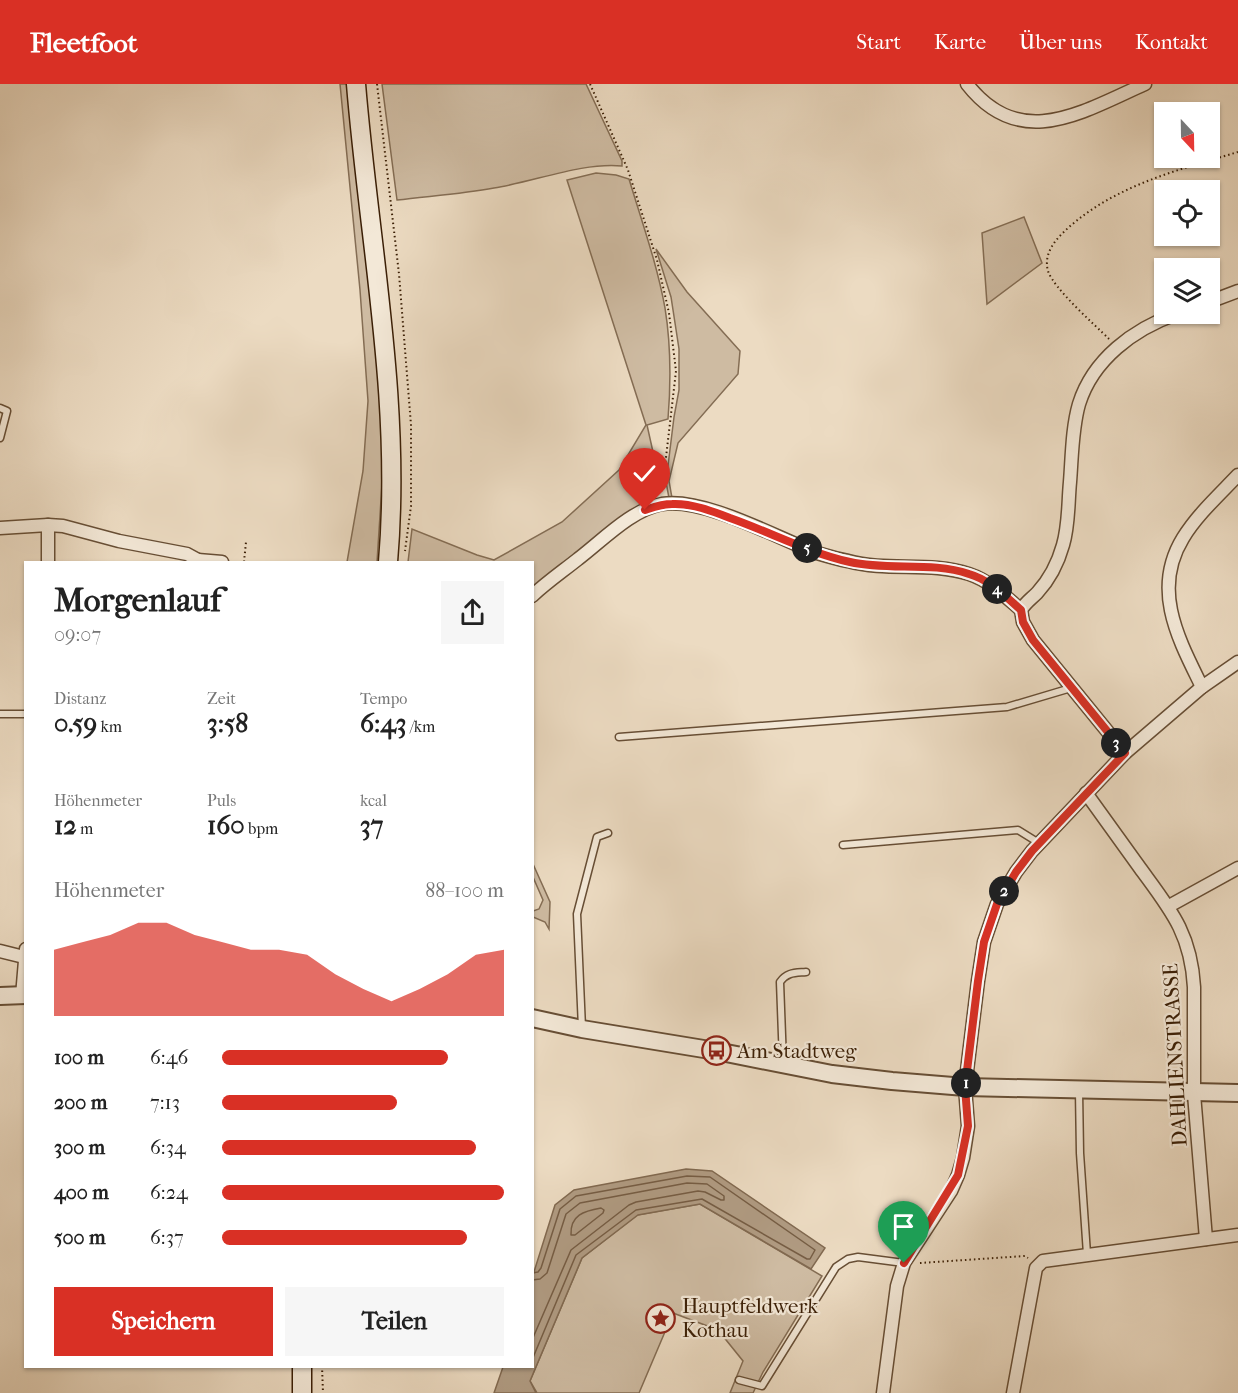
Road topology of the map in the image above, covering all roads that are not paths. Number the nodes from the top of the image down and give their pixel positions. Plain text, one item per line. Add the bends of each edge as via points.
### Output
1 (356, 84) edge
2 (967, 84) edge
3 (1145, 84) edge
4 (1238, 291) edge
5 (1220, 298) edge
6 (1154, 323) edge
7 (0, 408) edge
8 (0, 438) edge
9 (1238, 475) edge
10 (48, 525) junction
11 (0, 528) edge
12 (48, 561) edge
13 (198, 561) edge
14 (388, 561) edge
15 (534, 594) edge
16 (1021, 610) junction
17 (1238, 662) edge
18 (1202, 687) junction
19 (1071, 688) junction
20 (0, 714) edge
21 (24, 714) edge
22 (619, 737) dead end
23 (1125, 753) junction
24 (1086, 793) junction
25 (608, 833) dead end
26 (1039, 843) junction
27 (843, 845) dead end
28 (1238, 868) edge
29 (1170, 906) junction
30 (0, 951) edge
31 (24, 953) edge
32 (806, 972) dead end
33 (24, 995) edge
34 (0, 996) edge
35 (534, 1021) edge
36 (582, 1029) junction
37 (783, 1065) junction
38 (965, 1087) junction
39 (1079, 1090) junction
40 (1238, 1093) edge
41 (1194, 1094) junction
42 (1238, 1235) edge
43 (1206, 1239) junction
44 (1088, 1254) junction
45 (904, 1263) junction
46 (302, 1368) edge
47 (739, 1380) dead end
48 (302, 1393) edge
49 (882, 1393) edge
50 (1013, 1393) edge

1 - 14 main road via 379,281 388,404
2 - 3 street via 989,107 1024,122 1067,118
4 - 5 street
6 - 16 street via 1117,348 1087,386 1079,404 1060,556 1046,583
7 - 8 lane via 7,411
9 - 18 street via 1182,540 1169,578 1173,624
10 - 11 street
10 - 12 street
10 - 13 street via 187,554
15 - 16 street via 645,510 660,505 688,505 850,562 968,573 993,586
16 - 19 street via 1033,640
17 - 18 street
18 - 23 street
19 - 22 lane via 1007,707
19 - 23 street
20 - 21 lane
23 - 24 street
24 - 26 street
24 - 29 street, DAHLIENSTRASSE
25 - 36 lane via 597,837 577,914
26 - 27 lane via 1018,830
26 - 38 street via 1005,889 984,942
28 - 29 street
29 - 41 street, DAHLIENSTRASSE via 1193,969
30 - 31 street
32 - 37 lane via 784,976 780,982
33 - 34 street
35 - 36 street
36 - 37 street
37 - 38 street via 832,1074
38 - 39 street
38 - 45 street via 968,1126 958,1175
39 - 41 street
39 - 44 lane
40 - 41 street
41 - 43 street, DAHLIENSTRASSE
42 - 43 street
43 - 44 street
44 - 50 street via 1049,1260 1035,1268
45 - 47 lane via 858,1257 836,1267 762,1386
45 - 49 street via 897,1286
46 - 48 main road

